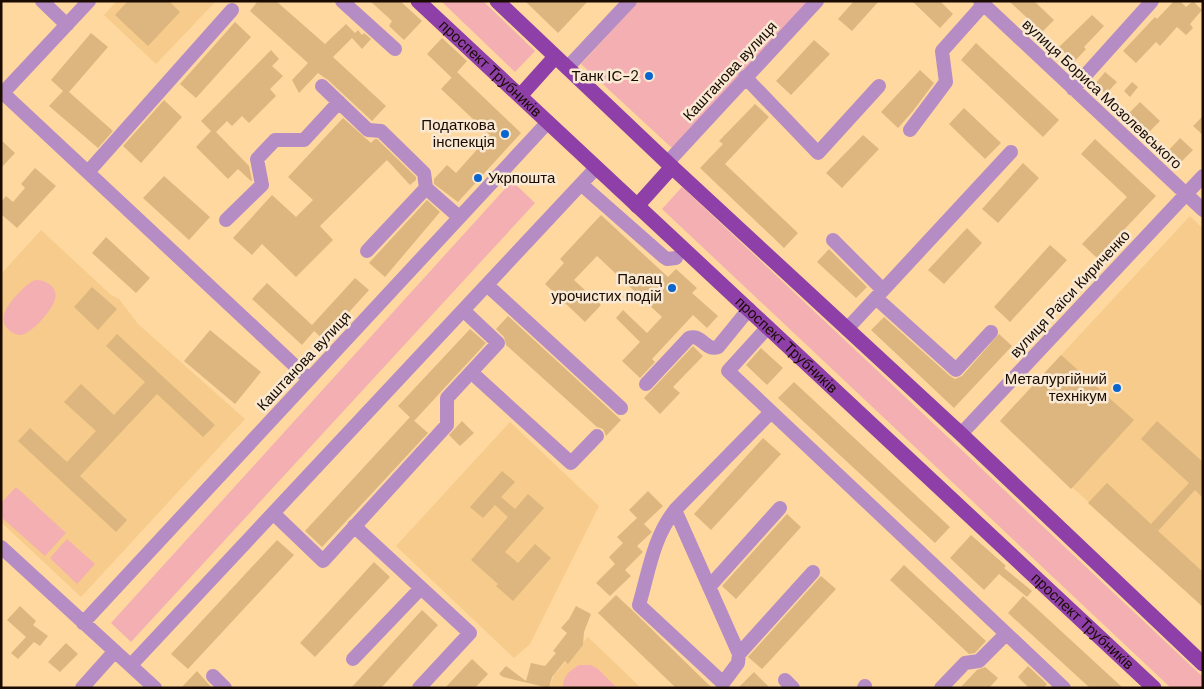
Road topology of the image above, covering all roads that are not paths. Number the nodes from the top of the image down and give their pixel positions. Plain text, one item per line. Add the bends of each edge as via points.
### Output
1 (42, 1) edge
2 (89, 1) edge
3 (342, 1) edge
4 (418, 1) edge
5 (497, 1) edge
6 (630, 1) edge
7 (817, 1) edge
8 (1152, 1) edge
9 (982, 3) edge
10 (232, 10) dead end
11 (67, 25) junction
12 (395, 49) dead end
13 (555, 57) junction
14 (567, 68) junction
15 (745, 78) junction
16 (322, 86) dead end
17 (879, 86) dead end
18 (1073, 88) junction
19 (2, 94) edge
20 (520, 96) junction
21 (339, 102) junction
22 (548, 122) junction
23 (910, 130) dead end
24 (1011, 152) dead end
25 (669, 165) junction
26 (596, 168) junction
27 (88, 172) junction
28 (1203, 176) edge
29 (581, 184) junction
30 (426, 188) junction
31 (1186, 195) junction
32 (637, 206) junction
33 (1203, 210) edge
34 (459, 217) junction
35 (226, 220) dead end
36 (833, 240) dead end
37 (367, 251) dead end
38 (676, 258) dead end
39 (487, 285) junction
40 (879, 294) junction
41 (463, 310) junction
42 (749, 310) junction
43 (768, 327) junction
44 (847, 329) junction
45 (991, 332) dead end
46 (471, 372) junction
47 (309, 379) junction
48 (646, 384) dead end
49 (621, 408) dead end
50 (771, 412) junction
51 (961, 434) junction
52 (597, 436) dead end
53 (780, 508) dead end
54 (675, 510) junction
55 (273, 513) junction
56 (354, 526) junction
57 (1, 547) edge
58 (813, 572) dead end
59 (709, 587) junction
60 (420, 588) junction
61 (83, 623) junction
62 (1006, 634) junction
63 (116, 651) junction
64 (739, 654) junction
65 (353, 659) dead end
66 (1203, 664) edge
67 (131, 665) junction
68 (213, 676) dead end
69 (82, 688) edge
70 (155, 688) edge
71 (225, 688) edge
72 (419, 688) edge
73 (941, 688) edge
74 (1064, 688) edge
75 (1154, 688) edge

1 - 11 street
2 - 11 street
3 - 12 street
4 - 20 main road, проспект Трубників
5 - 13 main road
6 - 14 street
7 - 15 street, Каштанова вулиця
8 - 18 street
9 - 18 street, вулиця Бориса Мозолевського
9 - 23 street via 942,51 946,82
10 - 27 street
11 - 19 street
13 - 14 main road
13 - 20 main road
14 - 25 main road
15 - 17 street via 818,152
15 - 25 street, Каштанова вулиця
16 - 21 street
18 - 31 street, вулиця Бориса Мозолевського
19 - 27 street
20 - 22 main road, проспект Трубників
21 - 30 street via 368,130 381,131 424,173
21 - 35 street via 304,140 275,140 269,146 257,159 262,185
22 - 26 main road, проспект Трубників
22 - 34 street, Каштанова вулиця
24 - 40 street
25 - 32 main road
25 - 44 main road
26 - 29 street
26 - 32 main road, проспект Трубників
27 - 47 street
28 - 31 street, вулиця Раїси Кириченко
29 - 38 street via 664,257
29 - 39 street
30 - 34 street
30 - 37 street
31 - 33 street, вулиця Бориса Мозолевського
31 - 51 street, вулиця Раїси Кириченко
32 - 42 main road, проспект Трубників
34 - 47 street, Каштанова вулиця
36 - 40 street
39 - 41 street
39 - 49 street
40 - 44 street
40 - 45 street via 956,370
41 - 46 street via 498,343
41 - 55 street
42 - 43 main road, проспект Трубників
42 - 48 street via 714,348 697,337 689,338
43 - 50 street via 728,371
43 - 75 main road, проспект Трубників
44 - 51 main road
46 - 52 street via 572,463
46 - 56 street via 447,398 447,425
47 - 61 street, Каштанова вулиця
50 - 54 street
50 - 62 street
51 - 66 main road
53 - 59 street
54 - 59 street
54 - 64 street via 658,538 639,605 723,683 738,663
55 - 56 street via 323,561
55 - 67 street
56 - 60 street
57 - 61 street
58 - 64 street
59 - 64 street
60 - 65 street
60 - 72 street via 470,634
61 - 63 street
62 - 73 street via 979,660 964,663
62 - 74 street
63 - 67 street
63 - 69 street
67 - 70 street
68 - 71 street

